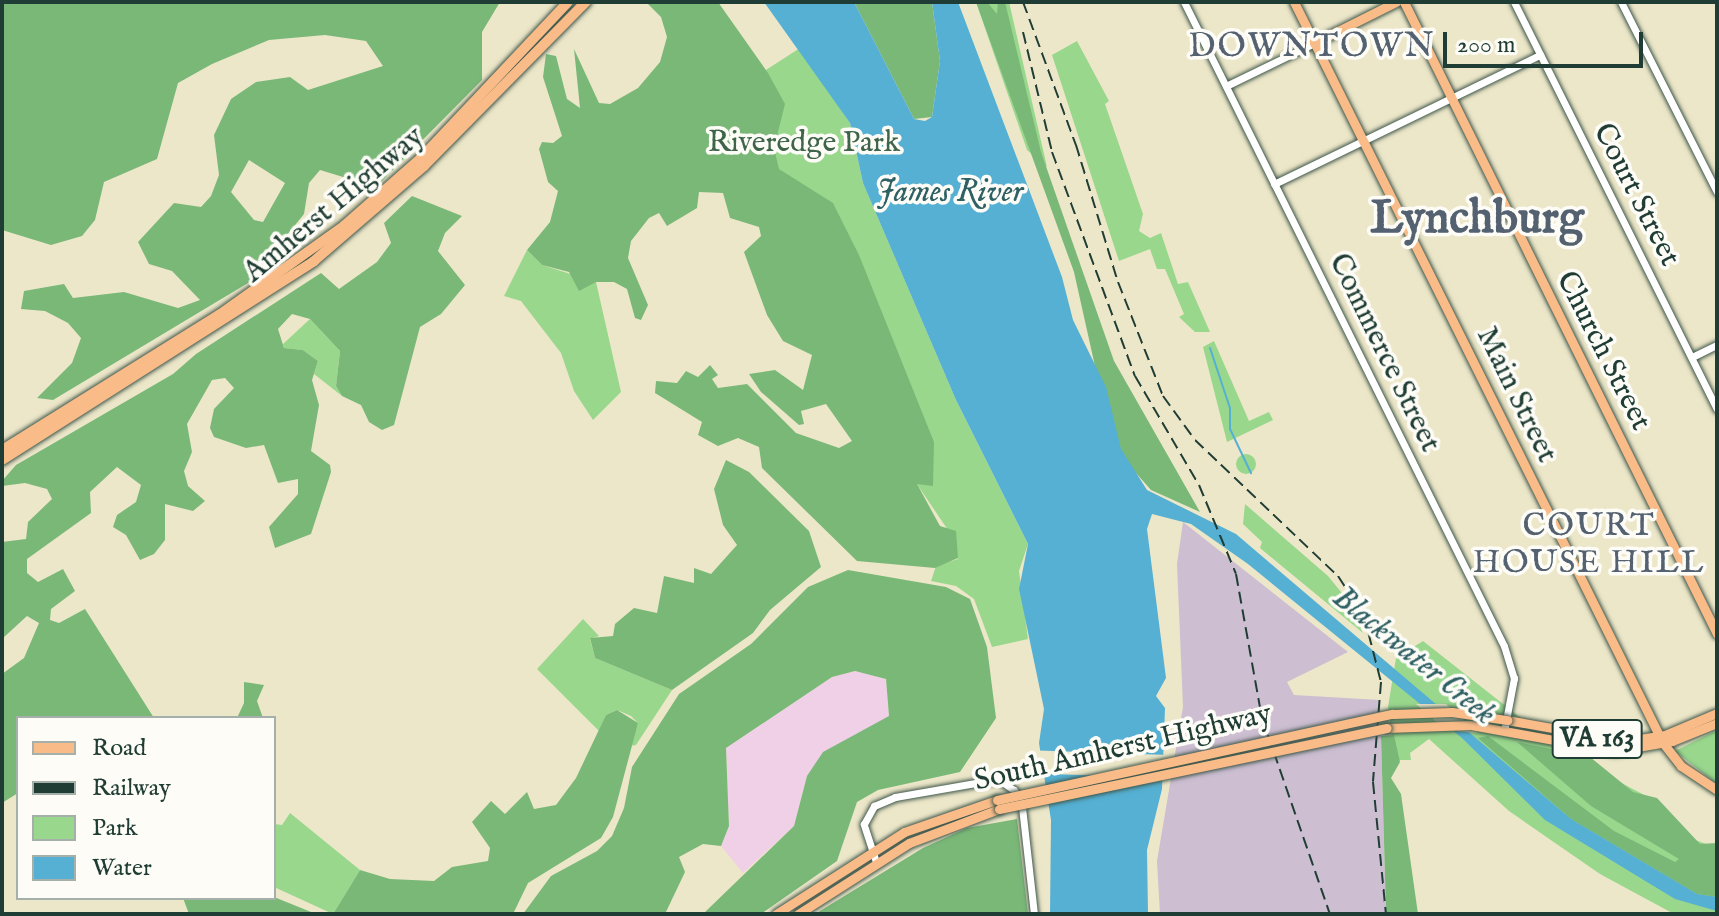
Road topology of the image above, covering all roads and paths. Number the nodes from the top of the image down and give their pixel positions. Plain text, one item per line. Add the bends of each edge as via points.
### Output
1 (568, 2) edge
2 (586, 2) edge
3 (1184, 2) edge
4 (1294, 2) edge
5 (1396, 2) edge
6 (1404, 2) edge
7 (1514, 2) edge
8 (1621, 2) edge
9 (1314, 43) junction
10 (1540, 55) junction
11 (1226, 86) junction
12 (1451, 98) junction
13 (1362, 141) junction
14 (1274, 184) junction
15 (1717, 192) edge
16 (1717, 345) edge
17 (1692, 357) junction
18 (1717, 409) edge
19 (2, 450) edge
20 (2, 460) edge
21 (1717, 634) edge
22 (1717, 713) edge
23 (1507, 720) junction
24 (1717, 723) edge
25 (1504, 731) junction
26 (1661, 740) junction
27 (1717, 790) edge
28 (998, 805) junction
29 (872, 850) junction
30 (876, 862) junction
31 (776, 914) edge
32 (798, 914) edge
33 (1034, 914) edge

1 - 19 highway, Amherst Highway via 421,158 345,225 219,315
2 - 20 highway, Amherst Highway via 424,166 314,261
3 - 11 street, Commerce Street
4 - 9 main road, Main Street
5 - 9 main road
6 - 12 main road, Church Street
7 - 10 street, Court Street
8 - 15 street
9 - 11 street
9 - 13 main road, Main Street
10 - 12 street
10 - 17 street, Court Street
11 - 14 street, Commerce Street
12 - 13 street
12 - 21 main road, Church Street
13 - 14 street
13 - 26 main road, Main Street
14 - 23 street, Commerce Street via 1504,646 1514,678
16 - 17 street
17 - 18 street, Court Street
22 - 26 main road, VA 163
23 - 25 street, Commerce Street, bridge
23 - 26 main road, VA 163 via 1616,741
23 - 28 main road, South Amherst Highway, bridge via 1452,712 1393,714
24 - 26 main road
25 - 26 main road, South Amherst Highway via 1614,751
25 - 28 main road, South Amherst Highway, bridge via 1459,724 1402,726
26 - 27 main road, Main Street via 1681,766
28 - 29 main road, South Amherst Highway via 941,816
28 - 30 main road, South Amherst Highway
29 - 30 street
29 - 31 main road, South Amherst Highway
29 - 33 street via 865,819 880,803 998,779 1010,785 1022,807
30 - 32 main road, South Amherst Highway

